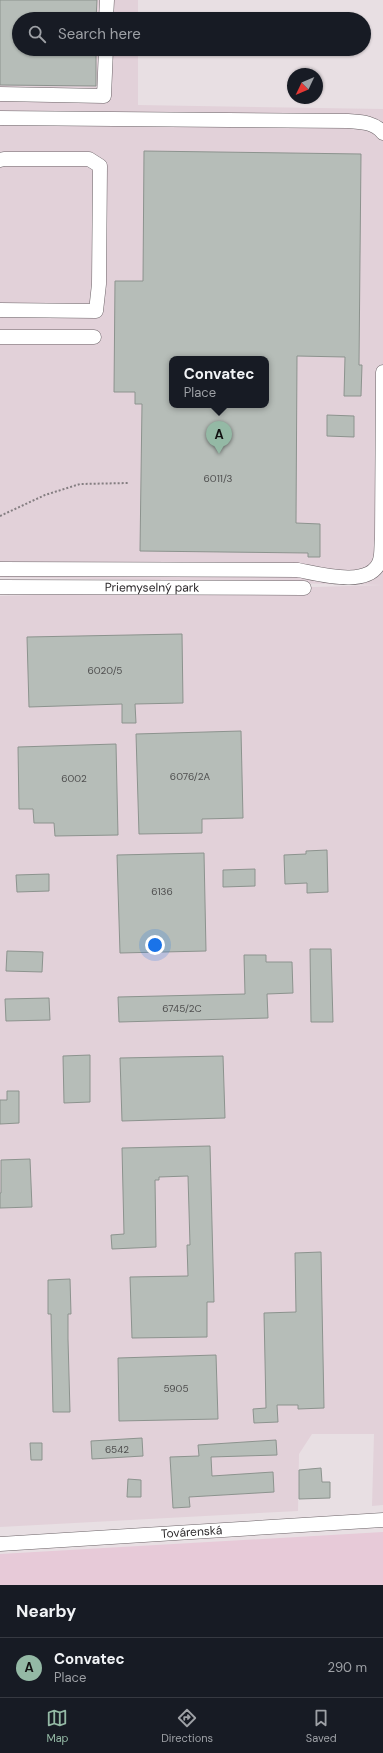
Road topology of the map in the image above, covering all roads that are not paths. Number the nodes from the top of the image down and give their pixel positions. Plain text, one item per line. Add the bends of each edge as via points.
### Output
1 (107, 0) edge
2 (106, 12) edge
3 (106, 56) edge
4 (0, 94) edge
5 (0, 118) edge
6 (383, 133) edge
7 (0, 160) edge
8 (0, 310) edge
9 (0, 337) edge
10 (94, 337) dead end
11 (383, 372) edge
12 (0, 569) edge
13 (0, 587) edge
14 (304, 588) dead end
15 (383, 1520) edge
16 (0, 1544) edge

1 - 2 street
3 - 4 street via 104,96
5 - 6 street via 348,120 368,123 378,127
7 - 8 street via 89,159 100,166 99,284 96,311
9 - 10 street
11 - 12 street, Priemyselný park via 382,538 380,560 367,576 343,577 298,570
13 - 14 street, Priemyselný park
15 - 16 street, Továrenská

